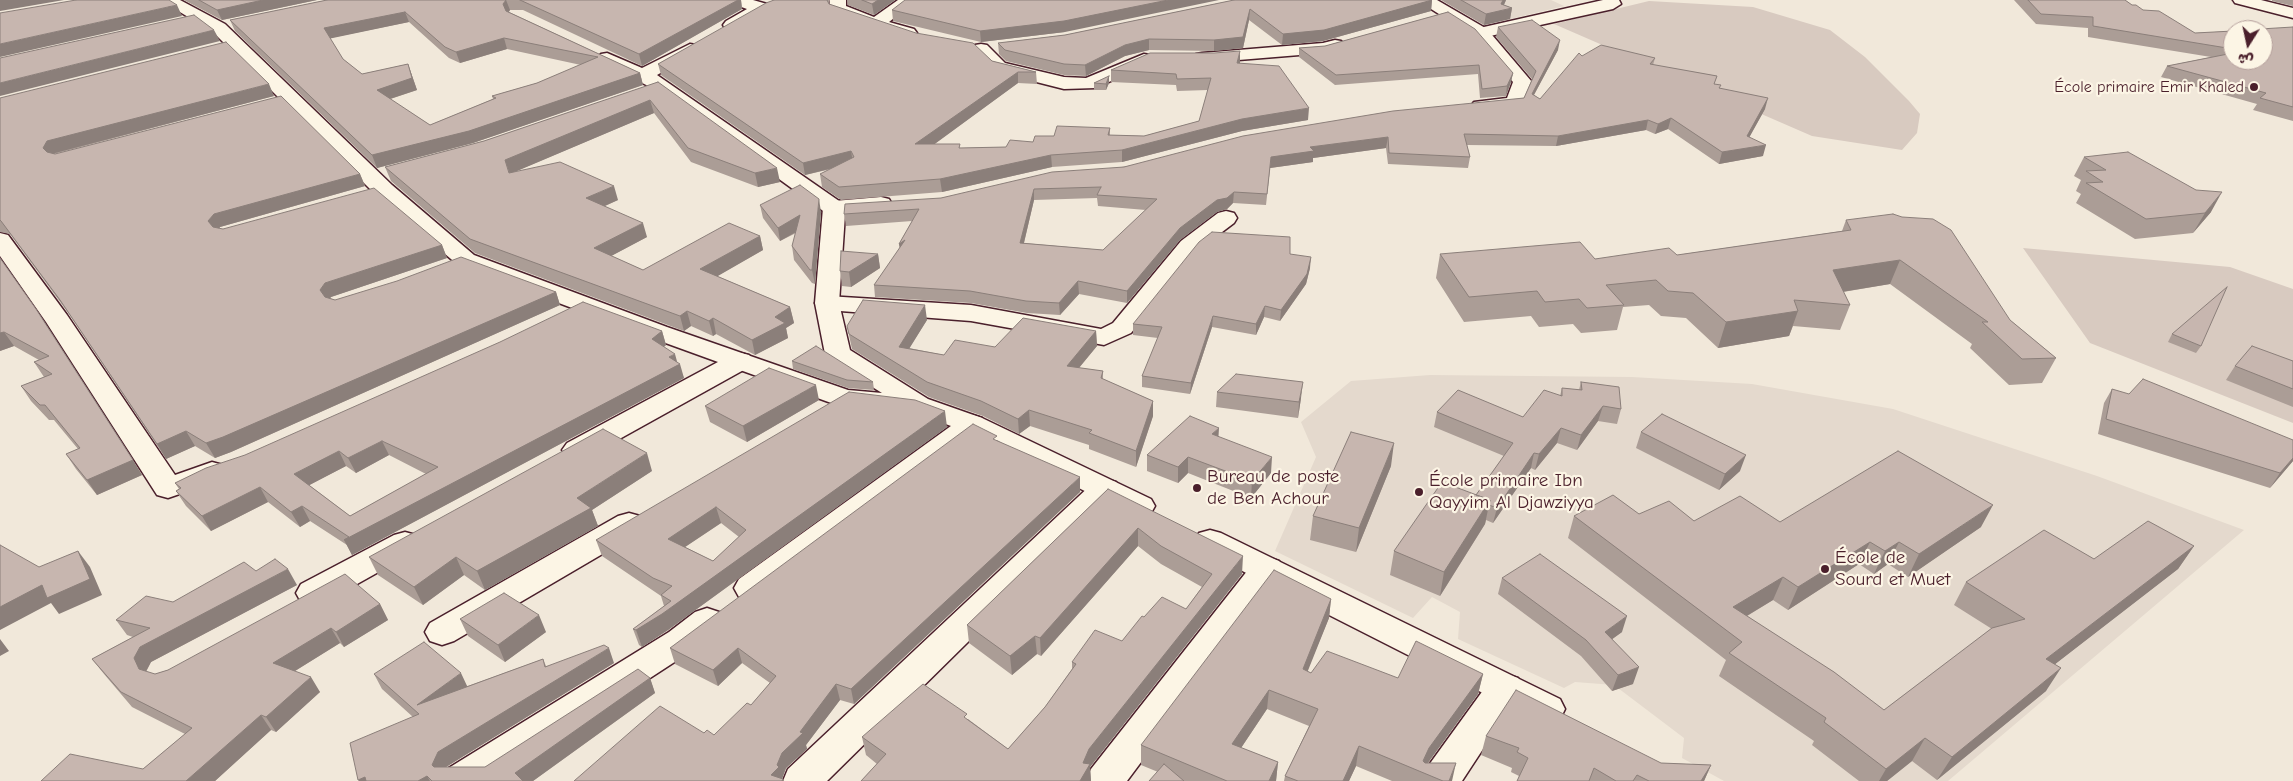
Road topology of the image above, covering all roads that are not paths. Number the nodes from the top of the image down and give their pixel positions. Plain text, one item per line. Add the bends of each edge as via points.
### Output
1 (736, 0) edge
2 (838, 0) edge
3 (909, 0) edge
4 (1425, 0) edge
5 (1611, 0) edge
6 (2242, 0) edge
7 (171, 12) edge
8 (2292, 12) edge
9 (1449, 13) junction
10 (1422, 21) edge
11 (876, 23) junction
12 (719, 32) edge
13 (1481, 33) junction
14 (924, 38) edge
15 (1349, 41) edge
16 (702, 42) edge
17 (962, 45) edge
18 (1000, 47) edge
19 (981, 49) junction
20 (592, 52) edge
21 (1163, 57) edge
22 (1188, 58) edge
23 (643, 76) junction
24 (662, 86) junction
25 (635, 95) edge
26 (1458, 108) edge
27 (904, 203) edge
28 (834, 208) junction
29 (1226, 218) dead end
30 (0, 240) edge
31 (466, 260) junction
32 (439, 270) edge
33 (827, 303) junction
34 (586, 305) junction
35 (553, 320) edge
36 (740, 361) junction
37 (844, 398) junction
38 (922, 406) junction
39 (815, 417) edge
40 (972, 424) junction
41 (233, 464) edge
42 (548, 465) edge
43 (1105, 488) junction
44 (654, 510) edge
45 (1165, 518) edge
46 (1190, 531) edge
47 (426, 532) edge
48 (1267, 569) junction
49 (287, 608) edge
50 (442, 632) dead end
51 (1505, 688) junction
52 (1567, 719) edge
53 (461, 781) edge
54 (802, 781) edge
55 (1105, 781) edge
56 (1440, 781) edge

1 - 12 street via 769,5
2 - 11 street via 837,9
3 - 11 street
4 - 9 street
5 - 13 street via 1613,4
6 - 8 street
7 - 31 street via 222,33 281,101
9 - 10 street
9 - 13 street
11 - 14 street
13 - 26 street via 1522,82 1515,103
15 - 22 street via 1324,48
16 - 23 street
17 - 19 street
18 - 19 street
19 - 21 street via 998,67 1072,84 1089,84 1132,62
20 - 23 street
23 - 24 street
24 - 25 street
24 - 28 street
27 - 28 street
28 - 33 street
29 - 33 street via 1189,246 1122,328 1104,337 971,313
30 - 41 street via 58,320 168,488
31 - 32 street
31 - 34 street
33 - 38 street via 838,354
34 - 35 street
34 - 36 street
36 - 37 street
36 - 42 street
37 - 38 street
37 - 39 street
38 - 40 street
40 - 43 street
40 - 53 street via 681,640
43 - 45 street
43 - 54 street
44 - 50 street
46 - 48 street
47 - 49 street
48 - 51 street
48 - 55 street
51 - 52 street
51 - 56 street

